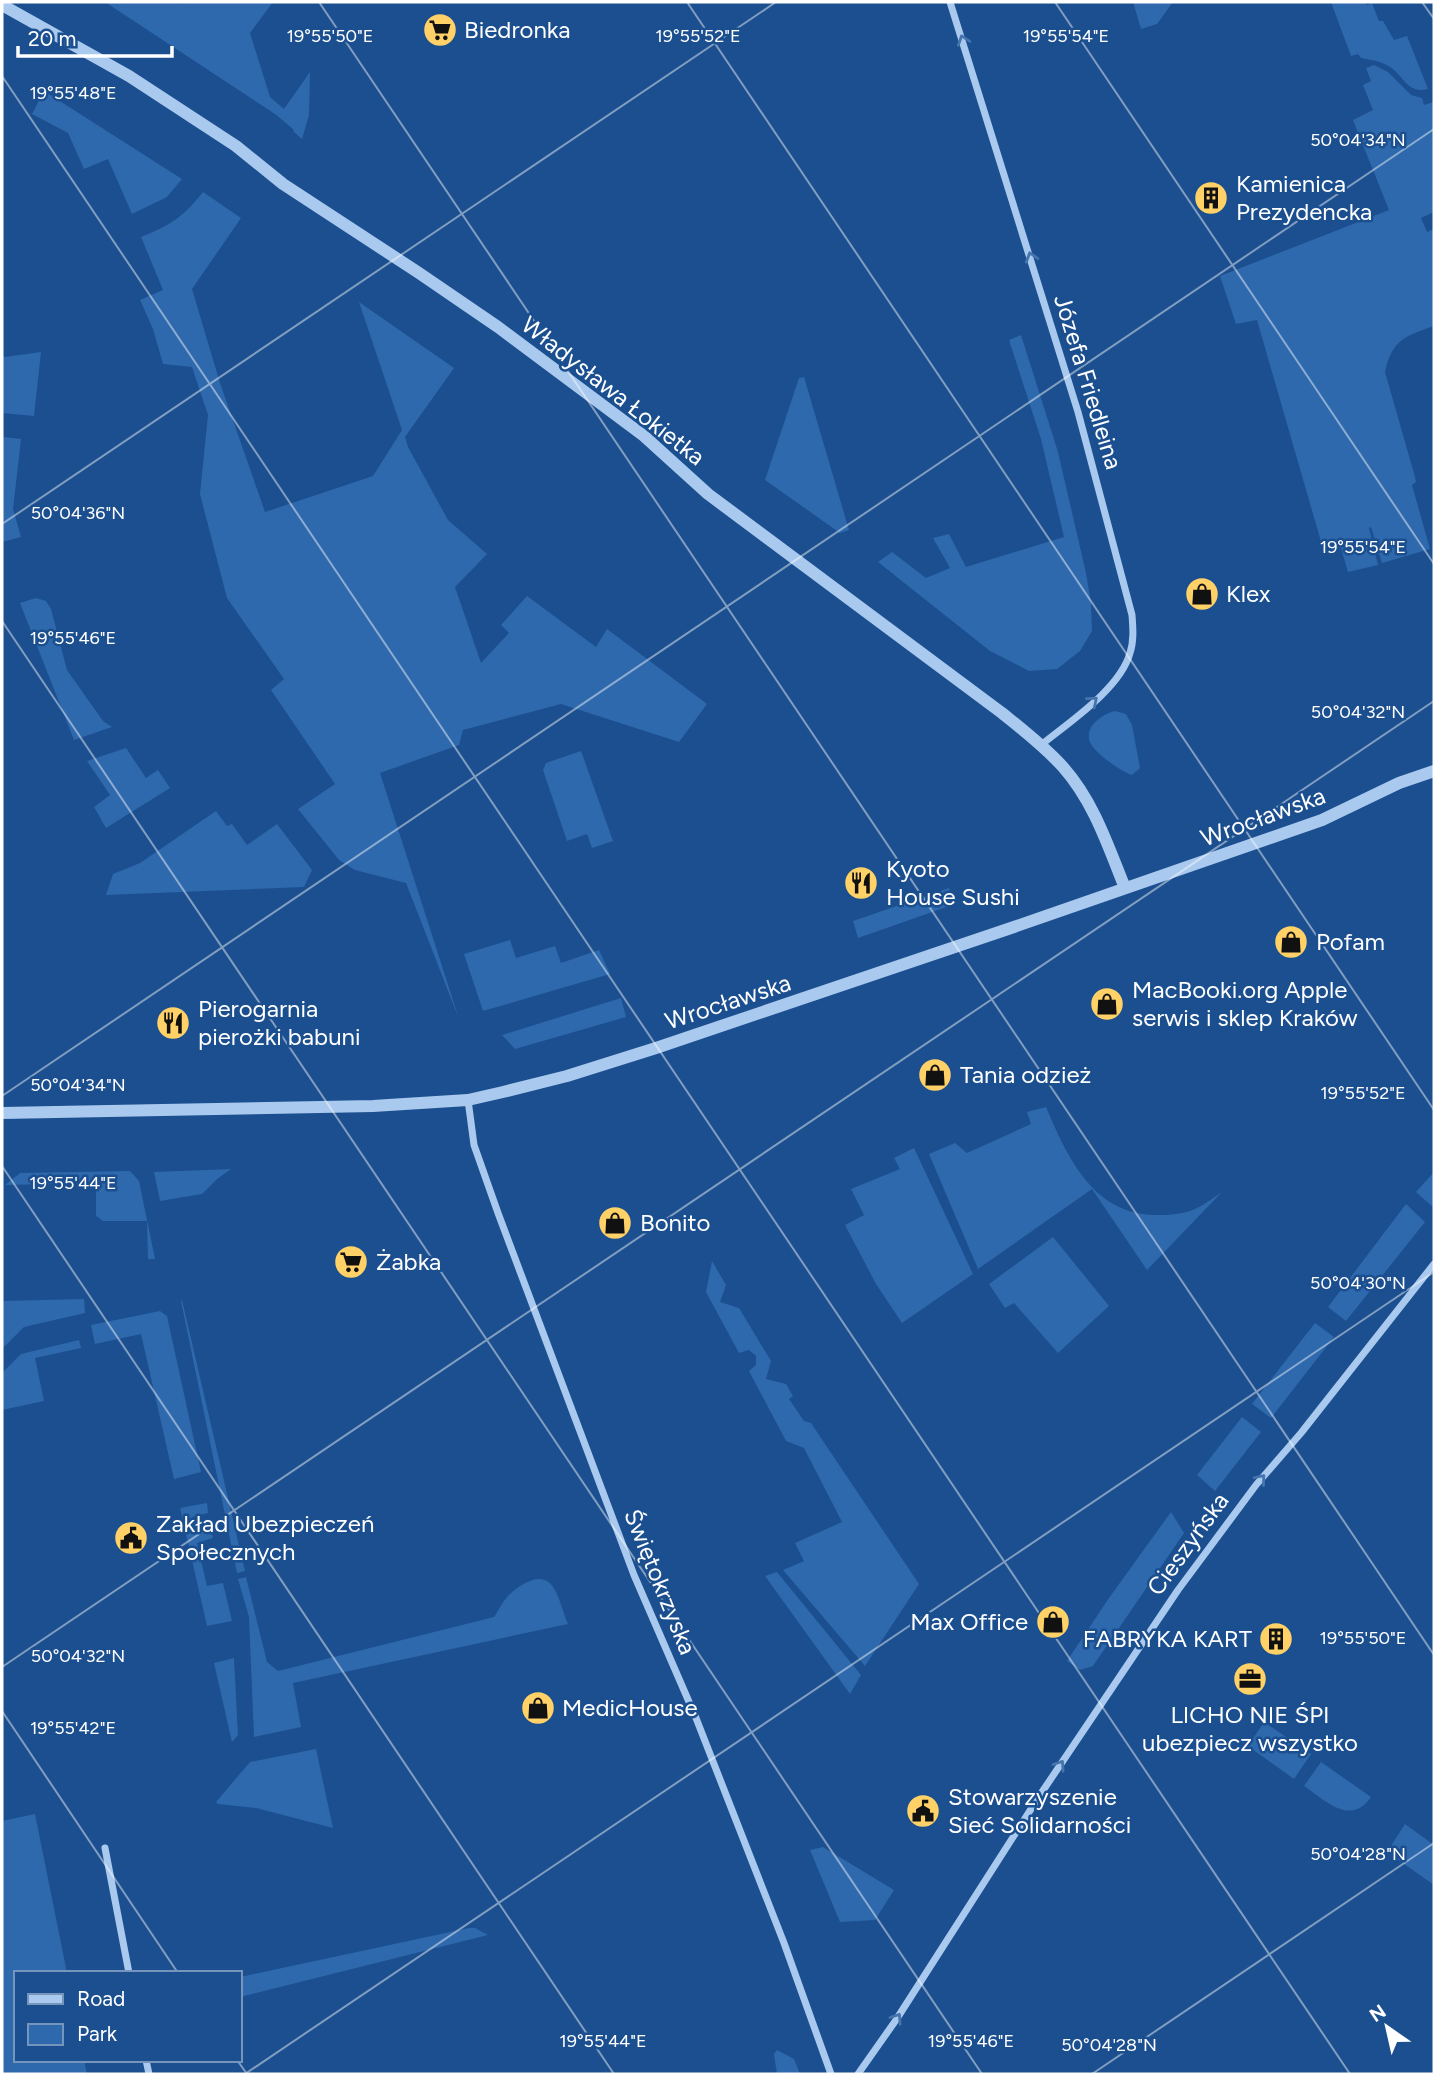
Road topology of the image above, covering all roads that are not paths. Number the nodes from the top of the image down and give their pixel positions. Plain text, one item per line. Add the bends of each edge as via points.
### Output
1 (950, 2) edge
2 (2, 5) edge
3 (1041, 745) junction
4 (1434, 771) edge
5 (1125, 888) junction
6 (468, 1100) junction
7 (2, 1113) edge
8 (1434, 1264) edge
9 (105, 1848) dead end
10 (129, 1971) edge
11 (831, 2074) edge
12 (858, 2074) edge

3 -> 1 street, Józefa Friedleina via 1119,676 1131,650 1132,615 1078,412
2 - 3 street, Władysława Łokietka via 130,76 498,327 644,436 708,494
3 - 5 street, Władysława Łokietka via 1083,793
4 - 5 street, Wrocławska via 1322,820
5 - 6 street, Wrocławska via 656,1048
6 - 7 street, Wrocławska
6 - 11 street, Świętokrzyska via 474,1145 498,1213
12 -> 8 street, Cieszyńska via 1178,1590 1256,1485
9 - 10 street

